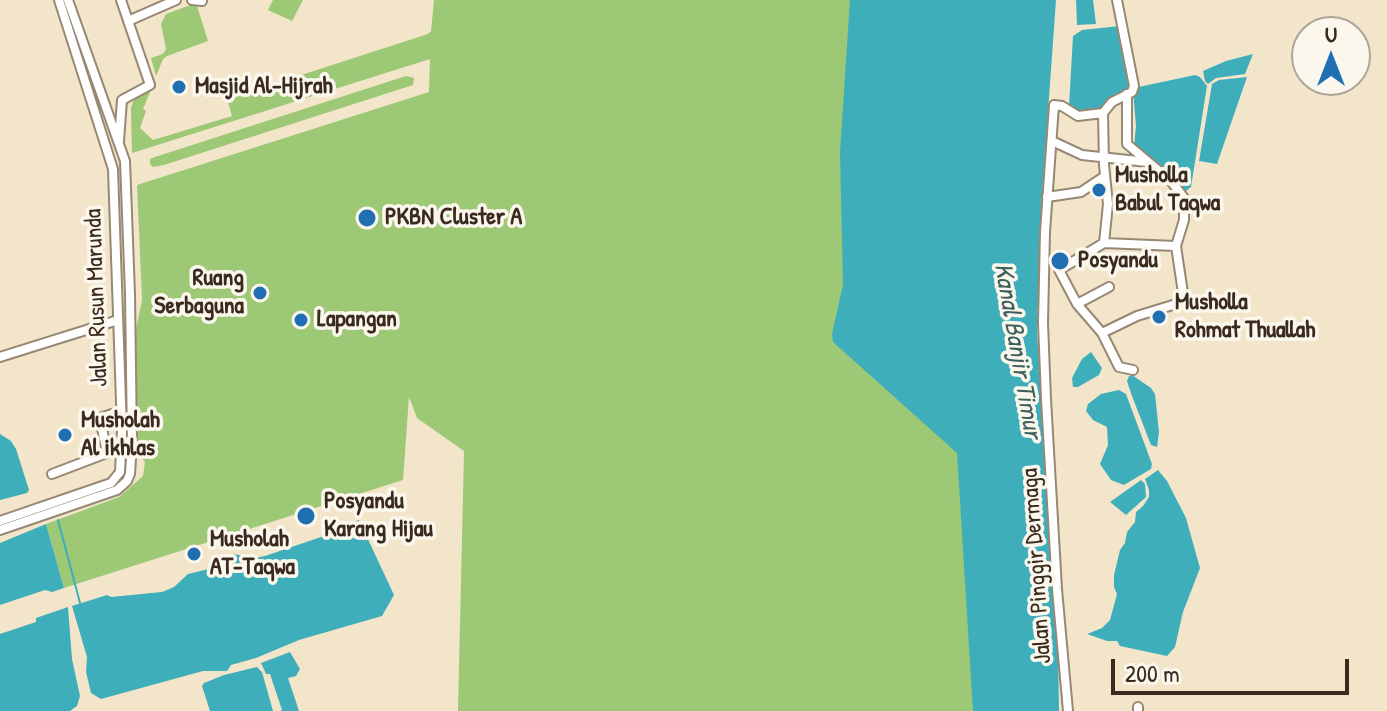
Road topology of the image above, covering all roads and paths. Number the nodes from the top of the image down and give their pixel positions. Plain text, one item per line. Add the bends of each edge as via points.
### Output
1 (59, 0) edge
2 (68, 0) edge
3 (121, 0) edge
4 (176, 0) edge
5 (1117, 0) edge
6 (128, 21) junction
7 (1127, 94) junction
8 (1103, 113) junction
9 (1052, 141) junction
10 (119, 145) junction
11 (1104, 158) junction
12 (1147, 162) junction
13 (1105, 176) junction
14 (1047, 197) junction
15 (1104, 243) junction
16 (1176, 246) junction
17 (1063, 279) junction
18 (1043, 282) junction
19 (1109, 287) dead end
20 (1077, 304) junction
21 (118, 320) junction
22 (1102, 333) junction
23 (0, 357) edge
24 (1133, 370) dead end
25 (121, 411) junction
26 (52, 474) dead end
27 (0, 521) edge
28 (0, 530) edge
29 (1068, 711) edge

1 - 21 street, Jalan Rusun Marunda via 113,169
2 - 10 street, Jalan Rusun Marunda
3 - 6 street
4 - 6 street
5 - 7 street via 1134,86
6 - 10 street via 150,85 122,100
7 - 8 street
7 - 12 street via 1127,144
8 - 9 street, Jalan Pinggir Dermaga via 1078,116 1054,105
8 - 11 street
9 - 11 street
9 - 14 street, Jalan Pinggir Dermaga
10 - 28 street, Jalan Rusun Marunda via 125,161 130,294 130,474 117,490
11 - 12 street
11 - 13 street
12 - 16 street via 1184,198
13 - 14 street via 1081,192
13 - 15 street
14 - 18 street, Jalan Pinggir Dermaga
15 - 16 street
15 - 17 street via 1061,267
16 - 22 street via 1182,300
17 - 18 street
17 - 20 street
18 - 29 street, Jalan Pinggir Dermaga via 1054,548
19 - 20 street
20 - 22 street
21 - 23 street
21 - 25 street, Jalan Rusun Marunda
22 - 24 street via 1119,367
25 - 26 street via 100,418 107,453
25 - 27 street, Jalan Rusun Marunda via 120,472 111,483

